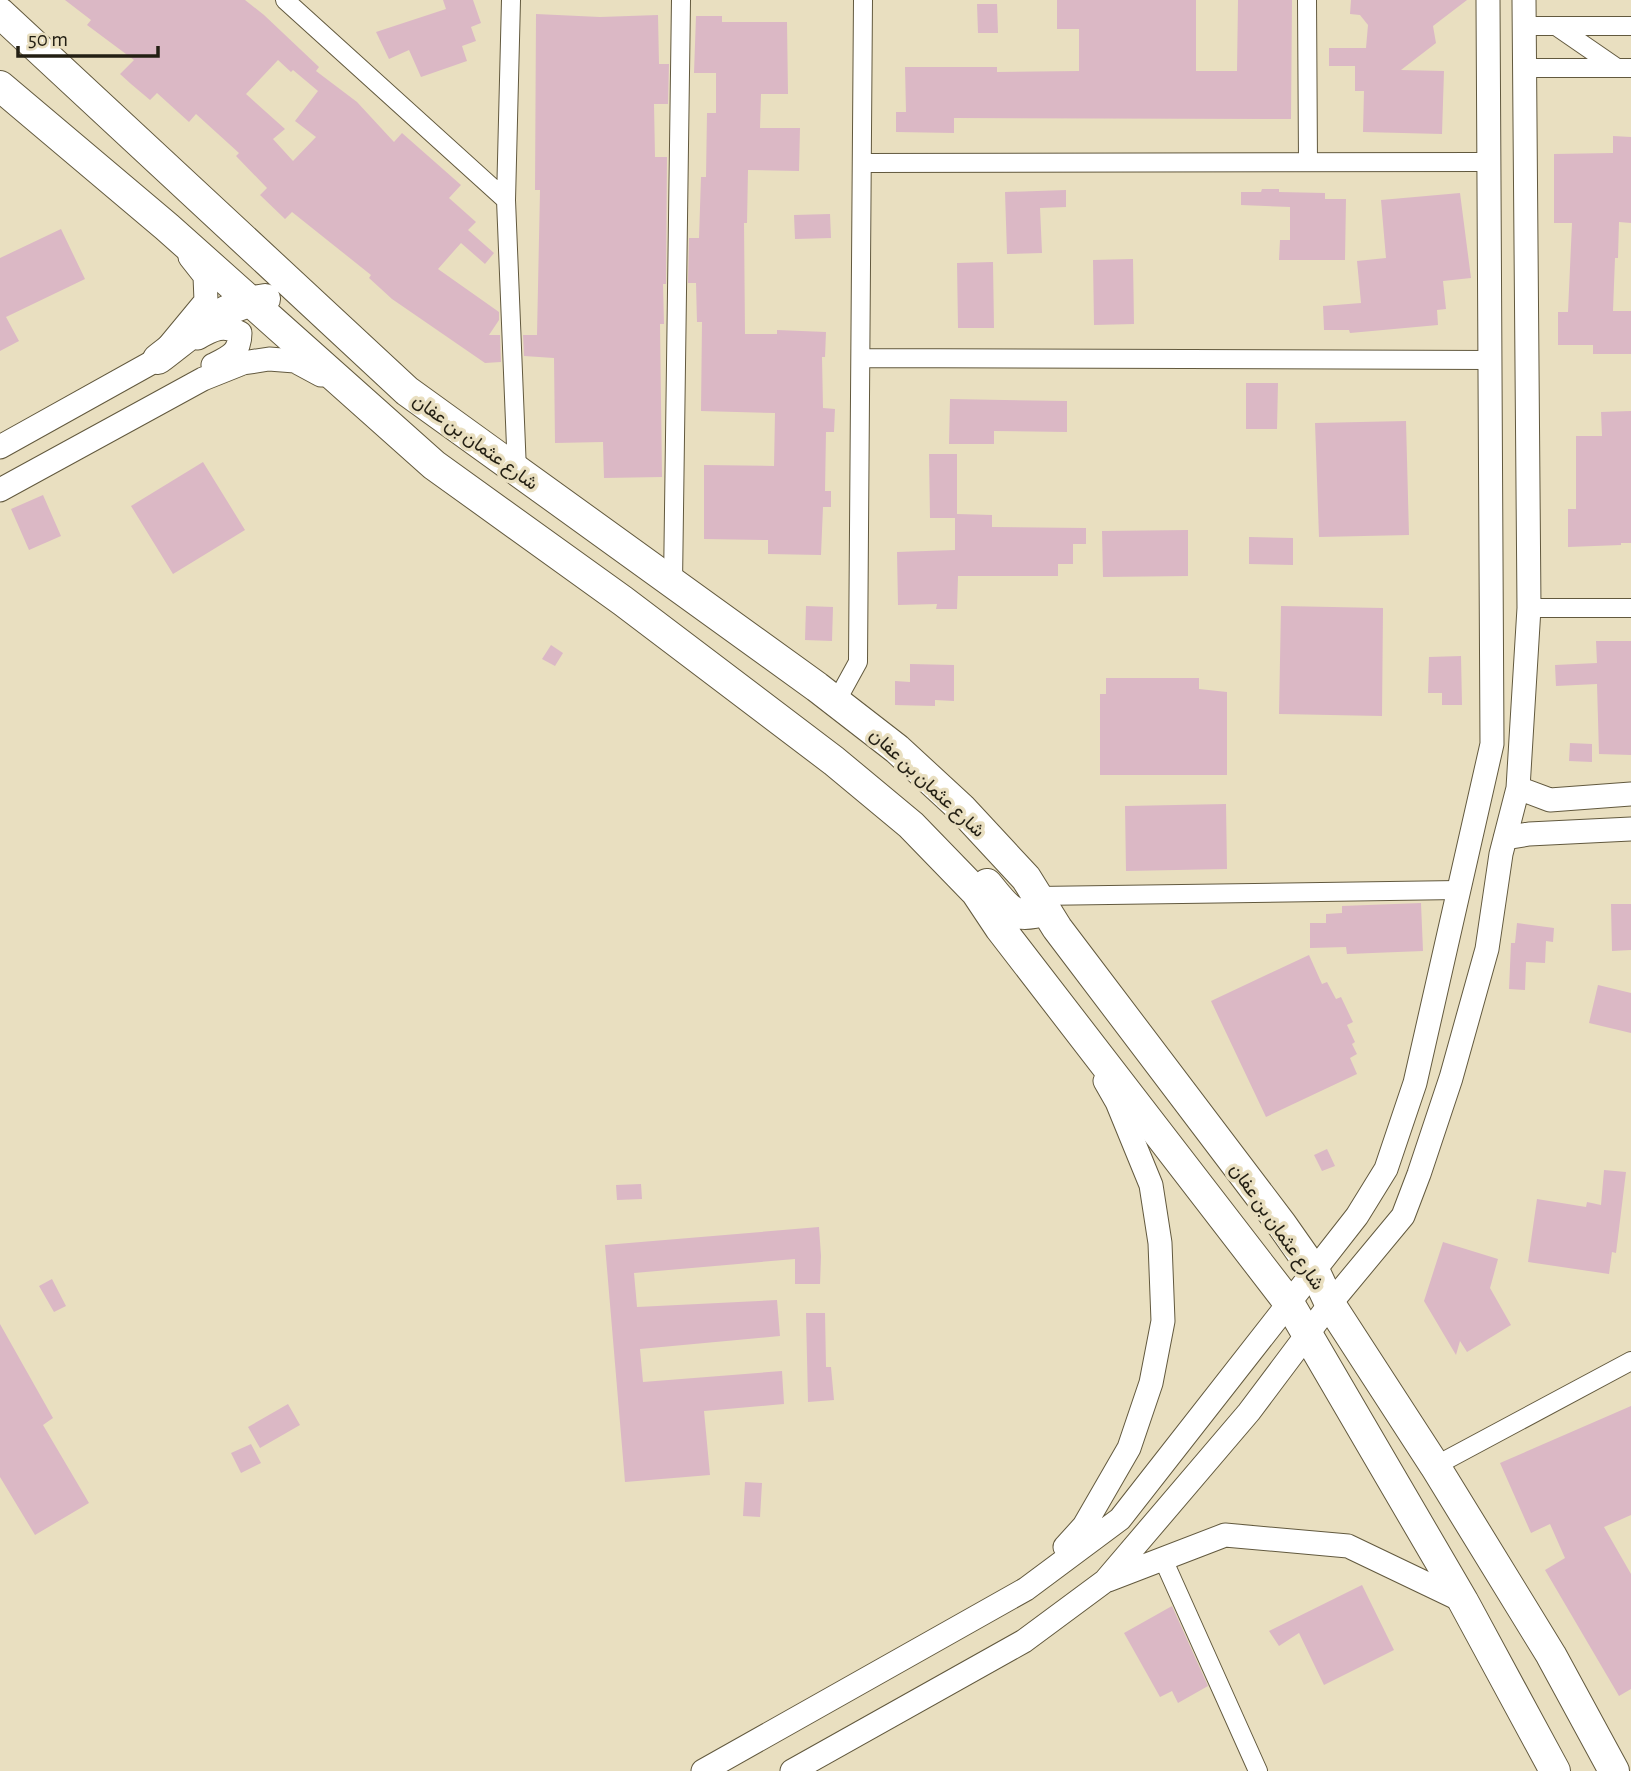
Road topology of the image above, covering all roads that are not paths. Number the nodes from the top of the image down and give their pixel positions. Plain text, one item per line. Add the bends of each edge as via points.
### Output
1 (285, 0) edge
2 (511, 0) edge
3 (681, 0) edge
4 (863, 0) edge
5 (1307, 0) edge
6 (1488, 0) edge
7 (1524, 0) edge
8 (0, 13) edge
9 (1524, 26) junction
10 (1556, 26) junction
11 (1631, 26) edge
12 (1524, 68) junction
13 (1624, 68) edge
14 (0, 75) edge
15 (0, 86) edge
16 (37, 115) junction
17 (1308, 161) junction
18 (1488, 162) junction
19 (863, 163) junction
20 (506, 200) junction
21 (167, 227) junction
22 (249, 301) junction
23 (330, 320) junction
24 (862, 358) junction
25 (159, 359) junction
26 (1490, 360) junction
27 (346, 389) junction
28 (153, 406) junction
29 (0, 447) edge
30 (517, 471) junction
31 (0, 491) edge
32 (673, 583) junction
33 (1529, 608) junction
34 (1631, 608) edge
35 (836, 702) junction
36 (863, 785) junction
37 (1518, 788) junction
38 (1631, 794) edge
39 (1631, 829) edge
40 (1505, 838) junction
41 (1458, 890) junction
42 (1042, 903) junction
43 (1048, 989) junction
44 (1315, 1272) junction
45 (1289, 1303) junction
46 (1330, 1304) junction
47 (1307, 1336) junction
48 (1631, 1362) edge
49 (1435, 1466) junction
50 (1163, 1559) junction
51 (1105, 1581) junction
52 (1026, 1589) junction
53 (1463, 1601) junction
54 (703, 1771) edge
55 (792, 1771) edge
56 (1258, 1771) edge
57 (1555, 1771) edge
58 (1614, 1771) edge

1 - 20 street
2 - 20 street
3 - 32 street
4 - 19 street
5 - 17 street
6 - 18 street
7 - 9 street
8 - 23 main road, شارع عثمان بن عفان
9 - 10 street
9 - 12 street
10 - 11 street
10 - 13 street
12 - 13 street
12 - 33 street
14 - 16 street
15 - 16 main road, شارع عثمان بن عفان
16 - 21 main road, شارع عثمان بن عفان
17 - 18 street
17 - 19 street
18 - 26 street
19 - 24 street
20 - 30 street
21 - 22 main road, شارع عثمان بن عفان
21 - 25 street via 205,276 206,301
22 - 23 main road via 271,298 307,305
22 - 25 main road via 217,313
22 - 27 main road, شارع عثمان بن عفان
23 - 30 main road, شارع عثمان بن عفان via 407,391
24 - 26 street
24 - 35 street via 858,662
25 - 28 street via 215,328 230,328 240,334 233,355 201,370
25 - 29 street
26 - 41 street via 1492,744
27 - 28 street via 295,361 269,359 243,363 203,379
27 - 36 main road, شارع عثمان بن عفان via 434,465 623,601
28 - 31 street
30 - 32 main road, شارع عثمان بن عفان
32 - 35 main road, شارع عثمان بن عفان
33 - 34 street
33 - 37 street
35 - 42 main road, شارع عثمان بن عفان via 897,749 961,808 1026,877
36 - 42 main road via 927,818 1014,913 1028,916
36 - 43 main road, شارع عثمان بن عفان via 911,825 976,892
37 - 38 street via 1550,800
37 - 40 street
39 - 40 street
40 - 46 street via 1487,949 1419,1174 1403,1216
41 - 42 street
41 - 44 street via 1415,1083 1386,1169
42 - 44 main road, شارع عثمان بن عفان
43 - 45 main road, شارع عثمان بن عفان
43 - 52 street via 1117,1102 1151,1185 1160,1243 1163,1321 1151,1383 1129,1448 1084,1527
44 - 45 street
44 - 46 main road, شارع عثمان بن عفان
45 - 47 main road, شارع عثمان بن عفان
45 - 52 street via 1119,1519
46 - 47 street
46 - 49 main road, شارع عثمان بن عفان
47 - 51 street via 1249,1412
47 - 53 main road, شارع عثمان بن عفان
48 - 49 street
49 - 58 main road, شارع عثمان بن عفان via 1551,1655
50 - 51 street
50 - 53 street via 1225,1535 1348,1546
50 - 56 street
51 - 55 street via 1024,1641
52 - 54 street
53 - 57 main road, شارع عثمان بن عفان

